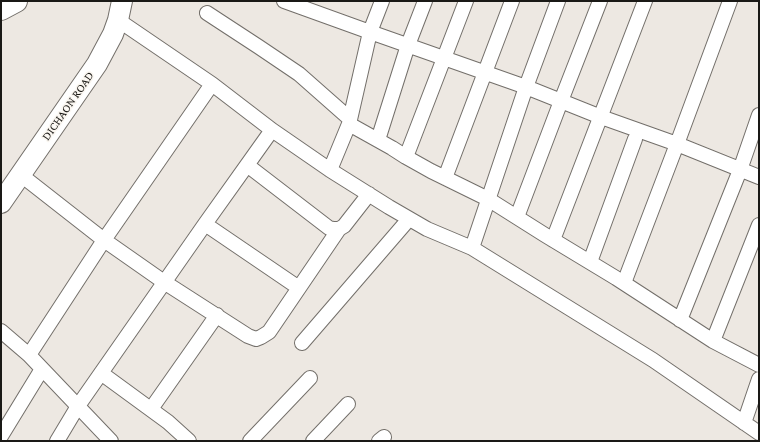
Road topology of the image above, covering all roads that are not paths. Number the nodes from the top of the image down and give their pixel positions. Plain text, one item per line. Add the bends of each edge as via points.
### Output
1 (16, 1) edge
2 (284, 1) edge
3 (382, 1) edge
4 (425, 1) edge
5 (466, 1) edge
6 (512, 1) edge
7 (558, 1) edge
8 (600, 1) edge
9 (645, 1) edge
10 (730, 1) edge
11 (1, 10) edge
12 (120, 10) edge
13 (207, 13) dead end
14 (370, 32) junction
15 (408, 45) junction
16 (444, 58) junction
17 (484, 73) junction
18 (212, 84) junction
19 (526, 87) junction
20 (561, 101) junction
21 (759, 115) edge
22 (601, 117) junction
23 (350, 121) junction
24 (272, 130) junction
25 (635, 139) dead end
26 (378, 140) junction
27 (677, 144) junction
28 (406, 157) junction
29 (247, 165) junction
30 (330, 170) junction
31 (740, 170) junction
32 (21, 175) junction
33 (759, 177) edge
34 (445, 178) junction
35 (369, 194) junction
36 (488, 199) junction
37 (2, 200) edge
38 (517, 217) junction
39 (409, 219) junction
40 (205, 224) junction
41 (759, 225) edge
42 (339, 229) junction
43 (104, 240) junction
44 (553, 240) junction
45 (472, 248) junction
46 (590, 262) junction
47 (164, 282) junction
48 (624, 283) junction
49 (299, 288) junction
50 (217, 315) junction
51 (680, 320) junction
52 (1, 331) edge
53 (713, 341) junction
54 (302, 343) dead end
55 (29, 355) junction
56 (759, 364) edge
57 (42, 369) junction
58 (101, 373) junction
59 (310, 378) dead end
60 (759, 379) edge
61 (348, 404) dead end
62 (78, 406) junction
63 (151, 409) junction
64 (744, 423) junction
65 (759, 433) edge
66 (1, 436) edge
67 (57, 441) edge
68 (111, 441) edge
69 (189, 441) edge
70 (250, 441) edge
71 (313, 441) edge

1 - 11 main road
2 - 14 street
3 - 14 street
4 - 15 street
5 - 16 street
6 - 17 street
7 - 19 street
8 - 20 street
9 - 22 street
10 - 27 street
12 - 18 street
12 - 32 street, DICHAON ROAD via 108,44 97,64
13 - 23 street via 299,74
14 - 15 street
14 - 23 street
15 - 16 street
15 - 26 street
16 - 17 street
16 - 28 street
17 - 19 street
17 - 34 street
18 - 24 street
18 - 43 street
19 - 20 street
19 - 36 street
20 - 22 street
20 - 38 street
21 - 31 street
22 - 27 street
22 - 44 street
23 - 26 street
23 - 30 street
24 - 29 street
24 - 30 street
25 - 46 street
26 - 28 street
27 - 31 street
27 - 48 street
28 - 34 street
29 - 40 street
29 - 42 street via 329,228
30 - 35 street
31 - 33 street
31 - 51 street
32 - 37 street, DICHAON ROAD
32 - 43 street
34 - 36 street
35 - 39 street
35 - 42 street
36 - 38 street
36 - 45 street
38 - 44 street
39 - 45 street
39 - 54 street
40 - 47 street
40 - 49 street
41 - 53 street
42 - 49 street
43 - 47 street
43 - 55 street
44 - 46 street
45 - 64 street via 653,360
46 - 48 street
47 - 50 street
47 - 58 street
48 - 51 street
49 - 50 street via 269,332 256,339
50 - 63 street
51 - 53 street
52 - 55 street
53 - 56 street
55 - 57 street
57 - 62 street
57 - 66 street
58 - 62 street
58 - 63 street
59 - 70 street
60 - 64 street
61 - 71 street
62 - 67 street
62 - 68 street
63 - 69 street
64 - 65 street

